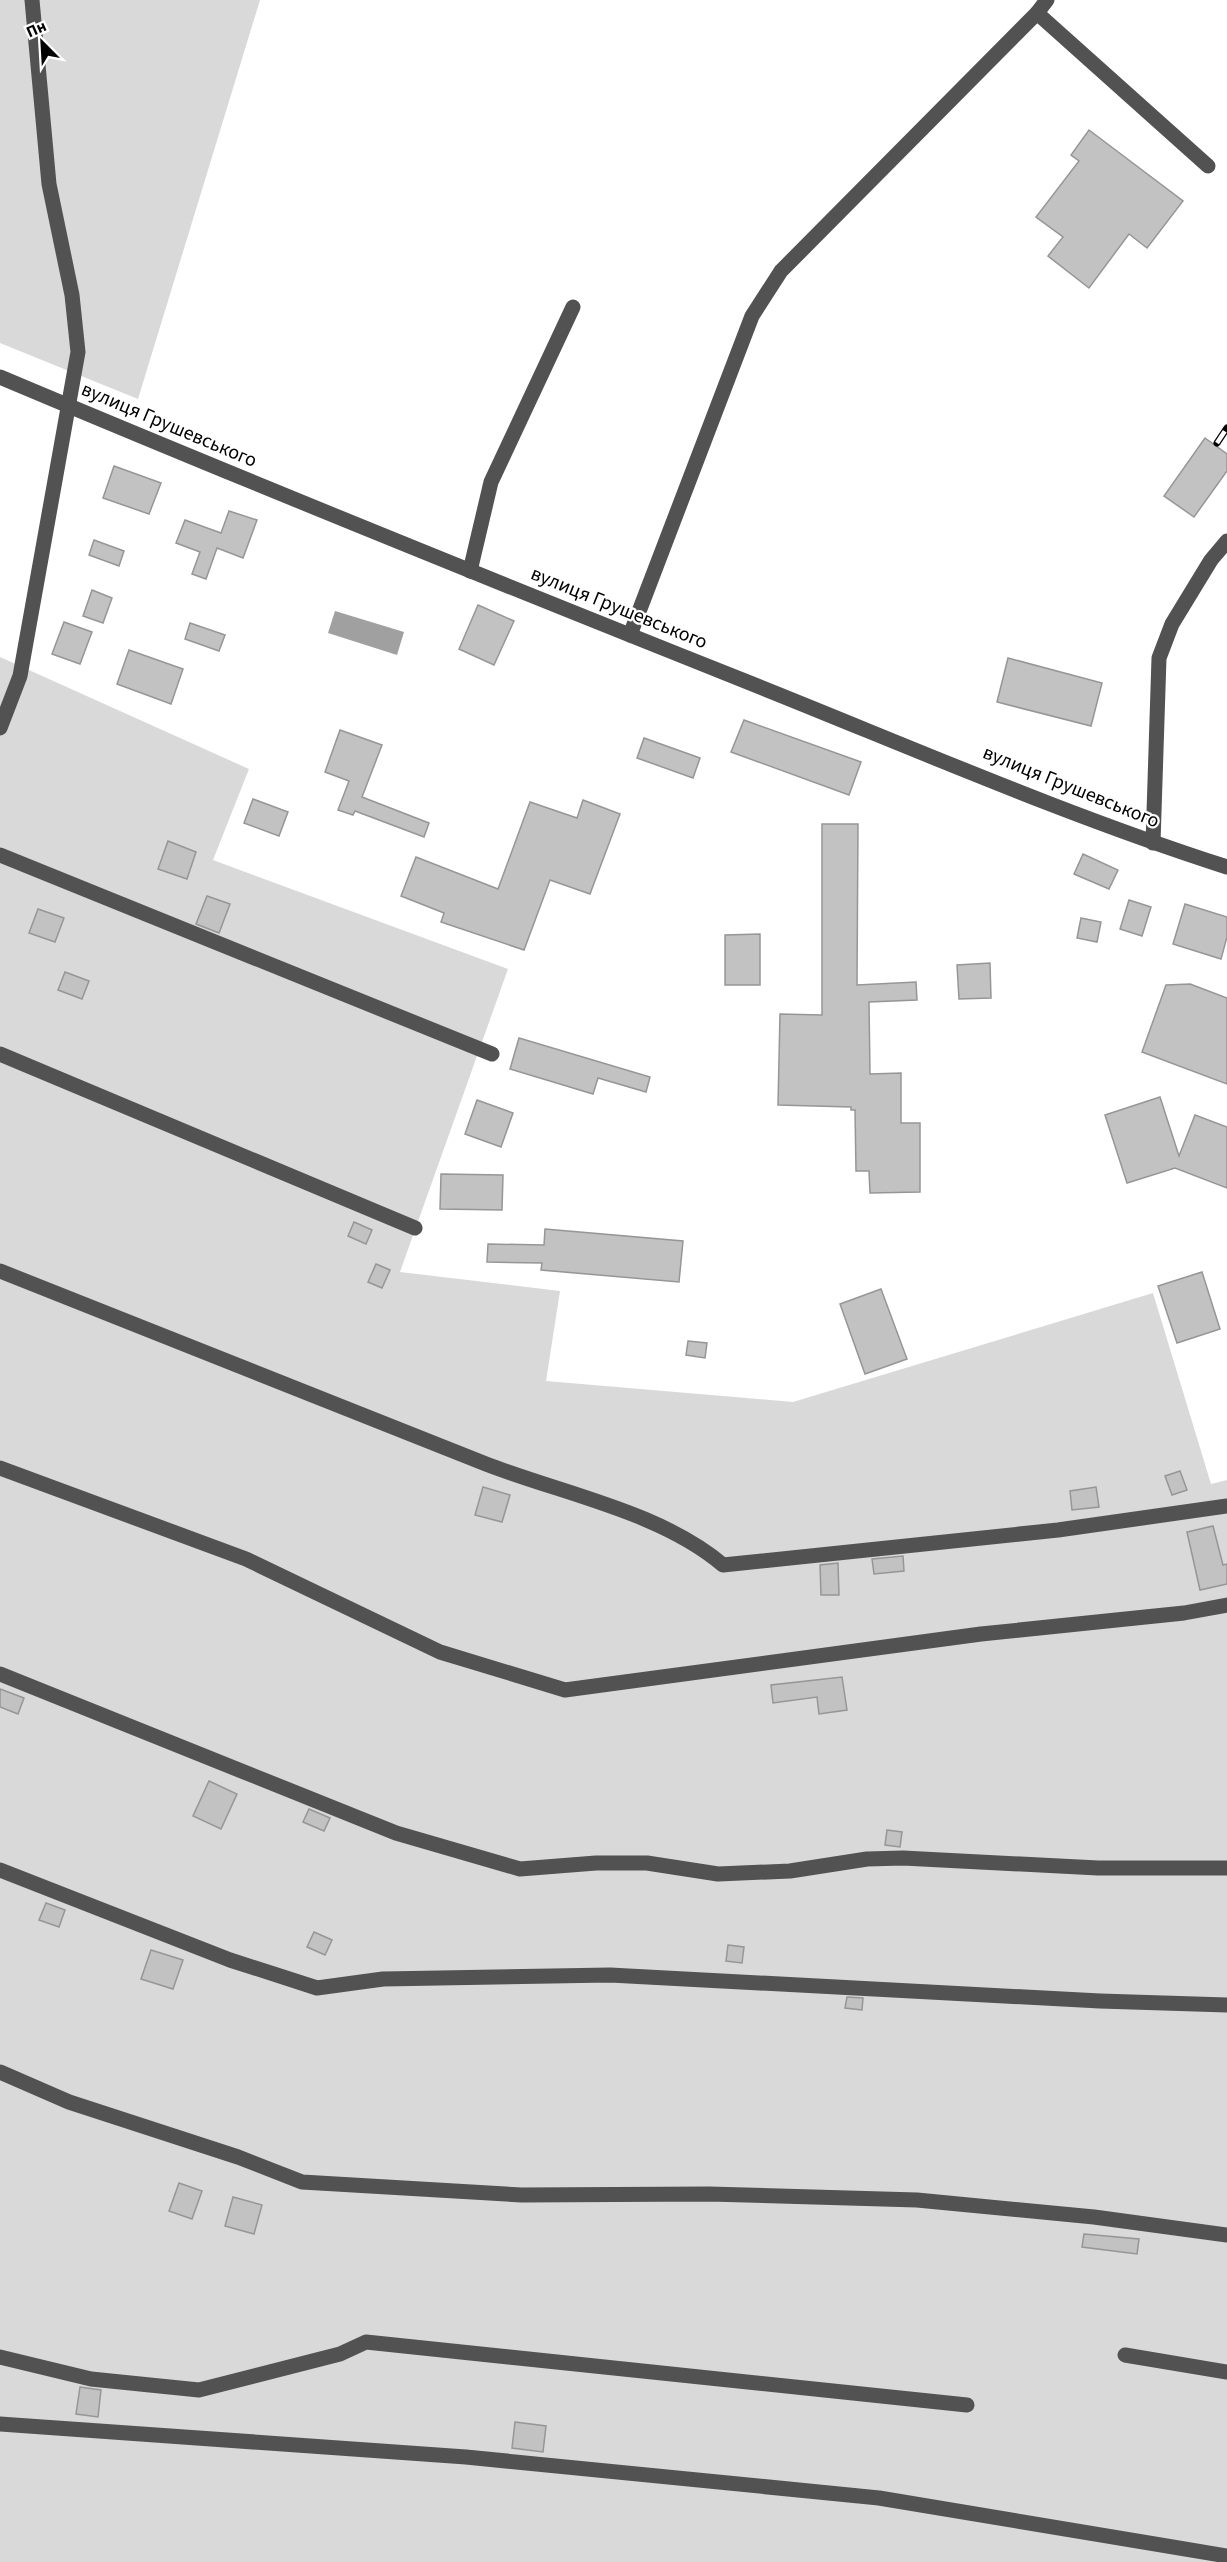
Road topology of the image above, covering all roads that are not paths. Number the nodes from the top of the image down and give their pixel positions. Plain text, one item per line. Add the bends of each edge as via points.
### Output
1 (32, 0) edge
2 (1047, 0) edge
3 (1037, 13) junction
4 (1208, 166) dead end
5 (573, 307) dead end
6 (0, 377) edge
7 (68, 406) junction
8 (1227, 541) edge
9 (471, 571) junction
10 (630, 635) junction
11 (0, 728) edge
12 (1153, 843) junction
13 (0, 855) edge
14 (1227, 867) edge
15 (0, 1054) edge
16 (492, 1054) dead end
17 (416, 1228) dead end
18 (0, 1271) edge
19 (0, 1468) edge
20 (1227, 1506) edge
21 (1227, 1605) edge
22 (0, 1674) edge
23 (1227, 1868) edge
24 (0, 1870) edge
25 (1227, 2005) edge
26 (0, 2072) edge
27 (1227, 2235) edge
28 (1125, 2355) dead end
29 (0, 2357) edge
30 (1227, 2372) edge
31 (967, 2405) dead end
32 (0, 2424) edge
33 (1227, 2556) edge

1 - 7 street via 49,184 72,295 78,352
2 - 3 street
3 - 4 street
3 - 10 street via 780,271 752,316
5 - 9 street via 492,482
6 - 7 street, вулиця Грушевського
7 - 9 street, вулиця Грушевського
7 - 11 street via 20,676
8 - 12 street via 1172,624 1159,658
9 - 10 street, вулиця Грушевського
10 - 12 street, вулиця Грушевського
12 - 14 street, вулиця Грушевського
13 - 16 street
15 - 17 street
18 - 20 street via 490,1466 669,1528 723,1565 1058,1530
19 - 21 street via 246,1559 441,1652 565,1690
22 - 23 street via 396,1833 520,1869 647,1863 718,1874 790,1871 867,1858 1098,1868
24 - 25 street via 230,1960 317,1988 383,1979 610,1975
26 - 27 street via 69,2102 302,2182 521,2195 709,2194 917,2200
28 - 30 street
29 - 31 street via 91,2379 199,2390 340,2354 366,2343
32 - 33 street via 466,2457 879,2498

